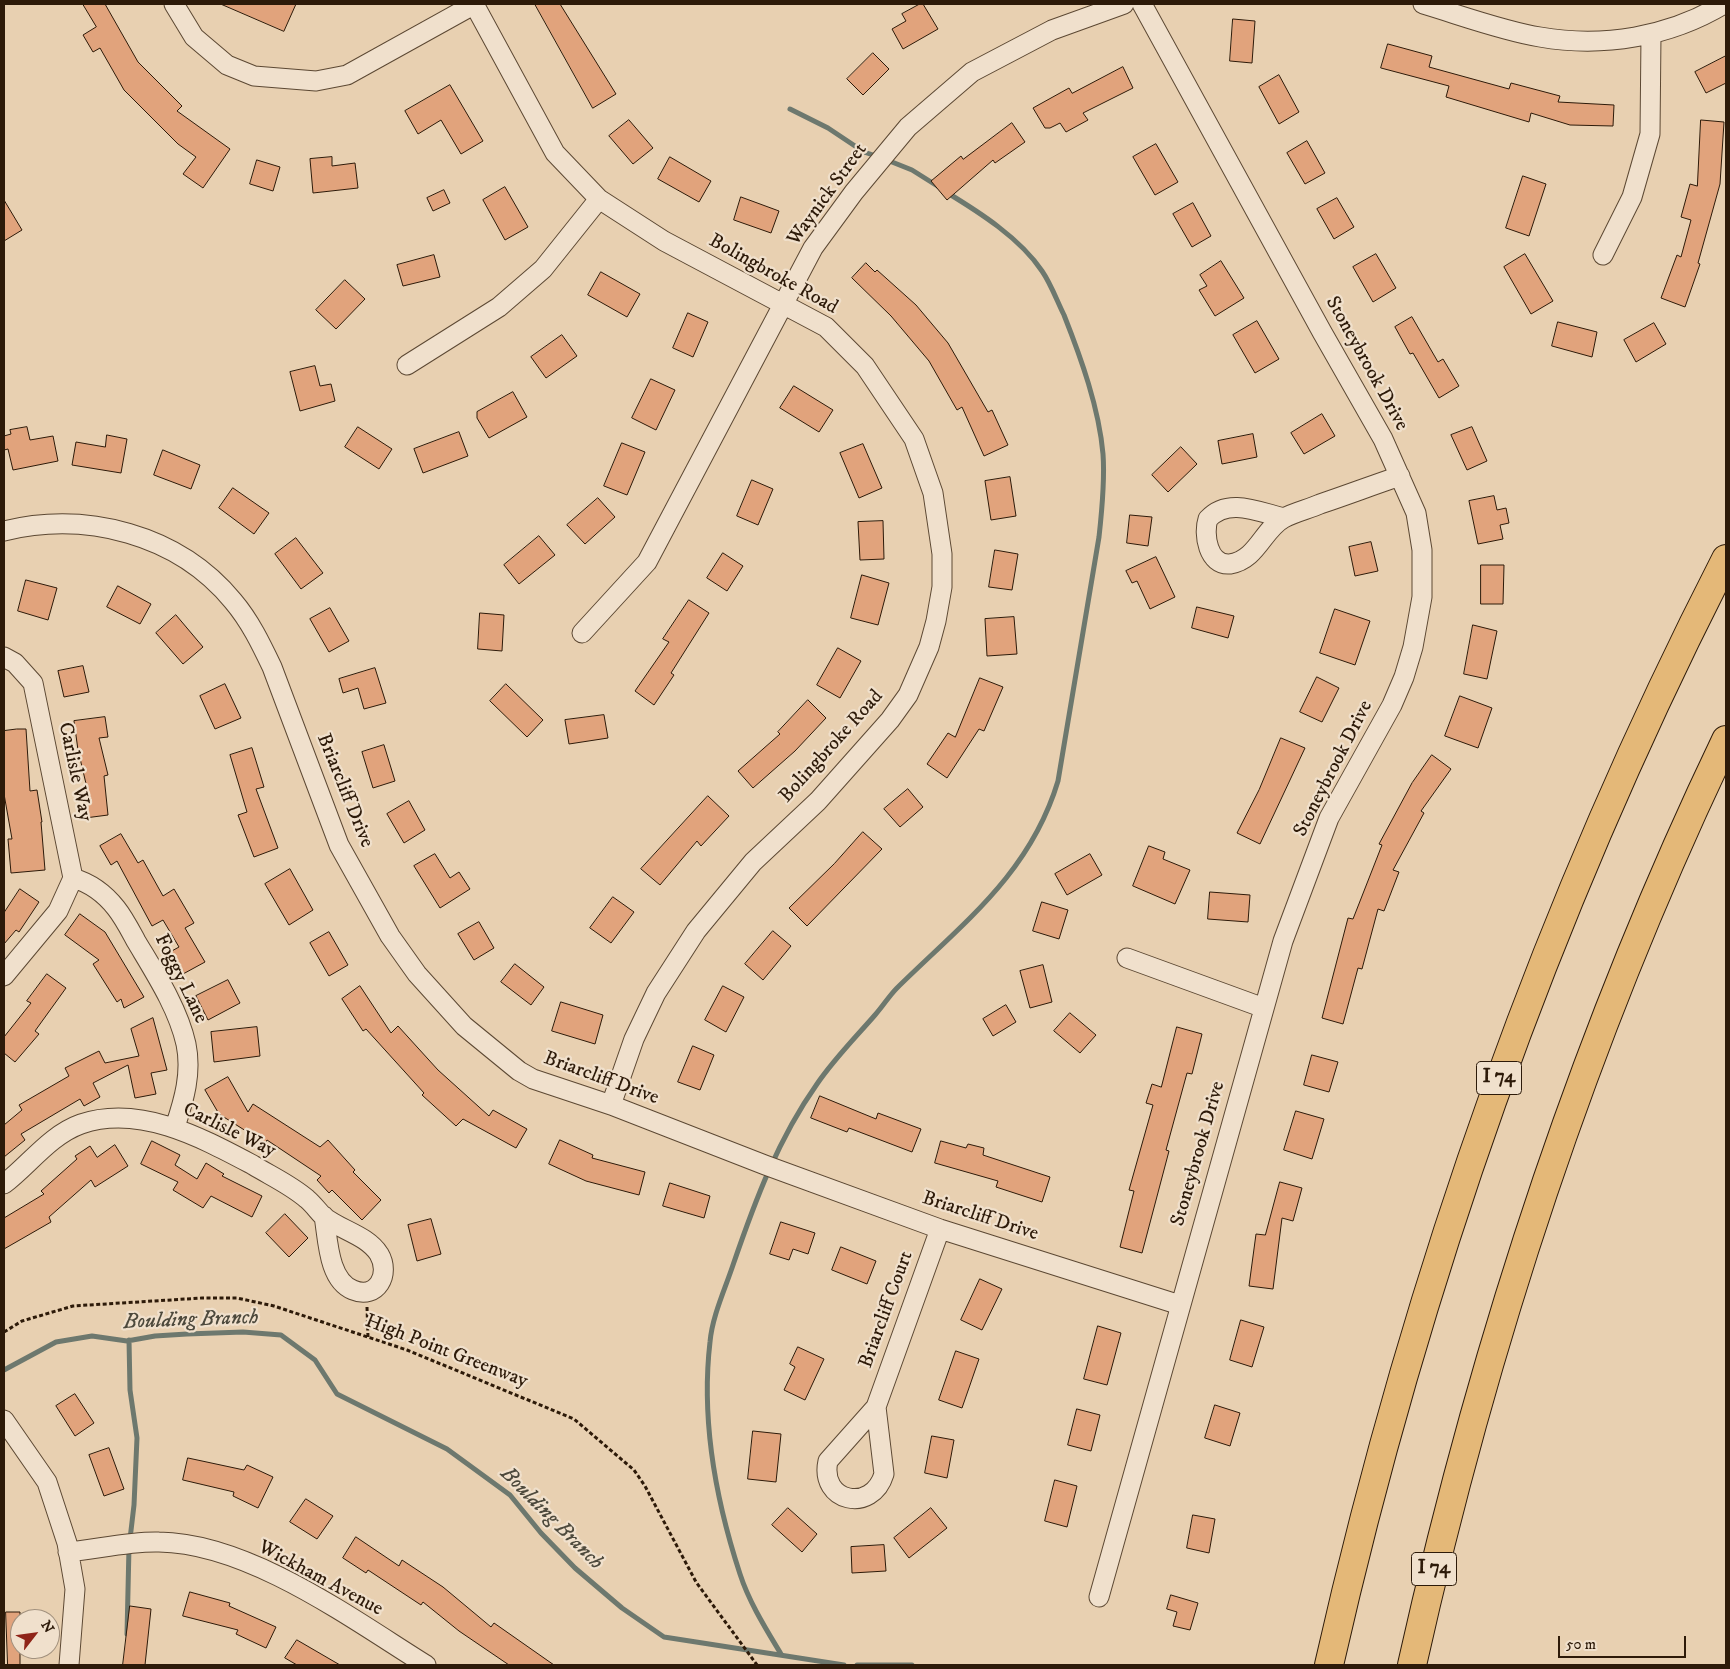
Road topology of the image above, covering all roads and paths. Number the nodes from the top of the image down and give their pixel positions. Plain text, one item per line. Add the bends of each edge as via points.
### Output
1 (174, 4) edge
2 (475, 4) edge
3 (1124, 4) edge
4 (1142, 4) edge
5 (1423, 4) edge
6 (1724, 4) edge
7 (1651, 35) junction
8 (599, 199) junction
9 (1603, 255) dead end
10 (783, 303) junction
11 (407, 365) dead end
12 (1400, 476) junction
13 (1284, 518) dead end
14 (4, 531) edge
15 (1726, 559) edge
16 (582, 633) dead end
17 (4, 657) edge
18 (1726, 740) edge
19 (73, 878) junction
20 (1128, 958) dead end
21 (4, 976) edge
22 (1264, 1008) junction
23 (611, 1105) junction
24 (175, 1127) junction
25 (4, 1184) edge
26 (324, 1216) junction
27 (940, 1229) junction
28 (365, 1292) junction
29 (1180, 1305) junction
30 (4, 1332) edge
31 (368, 1338) junction
32 (876, 1408) dead end
33 (4, 1420) edge
34 (68, 1552) junction
35 (1098, 1597) dead end
36 (69, 1665) edge
37 (426, 1665) edge
38 (757, 1665) edge
39 (1329, 1665) edge
40 (1412, 1665) edge

1 - 2 street via 194,36 227,65 254,76 316,82 346,75
2 - 8 street, Bolingbroke Road via 556,153
3 - 10 street, Waynick Street via 1052,30 972,72 908,127 813,248
4 - 12 street, Stoneybrook Drive via 1383,438
5 - 7 street via 1540,37 1623,40
6 - 7 street
7 - 9 street via 1650,134 1632,197
8 - 10 street, Bolingbroke Road via 664,241
8 - 11 street via 543,269 499,307
10 - 16 street, Waynick Street via 647,562
10 - 23 street, Bolingbroke Road via 826,327 865,366 914,439 933,493 942,554 942,587 936,621 920,671 890,720 818,801 753,862 696,931 656,993 634,1039
12 - 13 street
12 - 22 street, Stoneybrook Drive via 1416,512 1422,550 1422,596 1413,647 1392,705 1329,818 1283,941
14 - 23 street, Briarcliff Drive via 47,523 70,523 138,535 174,551 199,568 233,600 259,639 272,667 339,845 390,936 417,974 464,1026 519,1070 533,1079
15 - 39 highway, I 74 via 1637,740 1586,856 1494,1092 1415,1330
17 - 19 street, Carlisle Way via 15,663 33,683
18 - 40 highway, I 74 via 1613,1003 1529,1236 1458,1472
19 - 21 street via 58,911
19 - 24 street, Foggy Lane via 89,882 116,908 157,976 174,1012 186,1044 188,1075
20 - 22 street
22 - 29 street, Stoneybrook Drive
23 - 27 street, Briarcliff Drive
24 - 25 street, Carlisle Way via 121,1118 80,1124 53,1140
24 - 26 street, Carlisle Way via 197,1135 289,1185
26 - 28 street via 331,1259 339,1280 348,1288
26 - 28 street, Carlisle Way via 370,1244 379,1254 384,1275 381,1282
27 - 29 street, Briarcliff Drive
27 - 32 street, Briarcliff Court
28 - 31 path
29 - 35 street, Stoneybrook Drive
30 - 31 path, High Point Greenway via 22,1321 72,1306 237,1298 274,1306
31 - 38 path, High Point Greenway via 574,1419 634,1470 696,1582
33 - 34 street via 47,1482
34 - 36 street via 75,1589
34 - 37 street, Wickham Avenue via 159,1542 211,1549 267,1571

